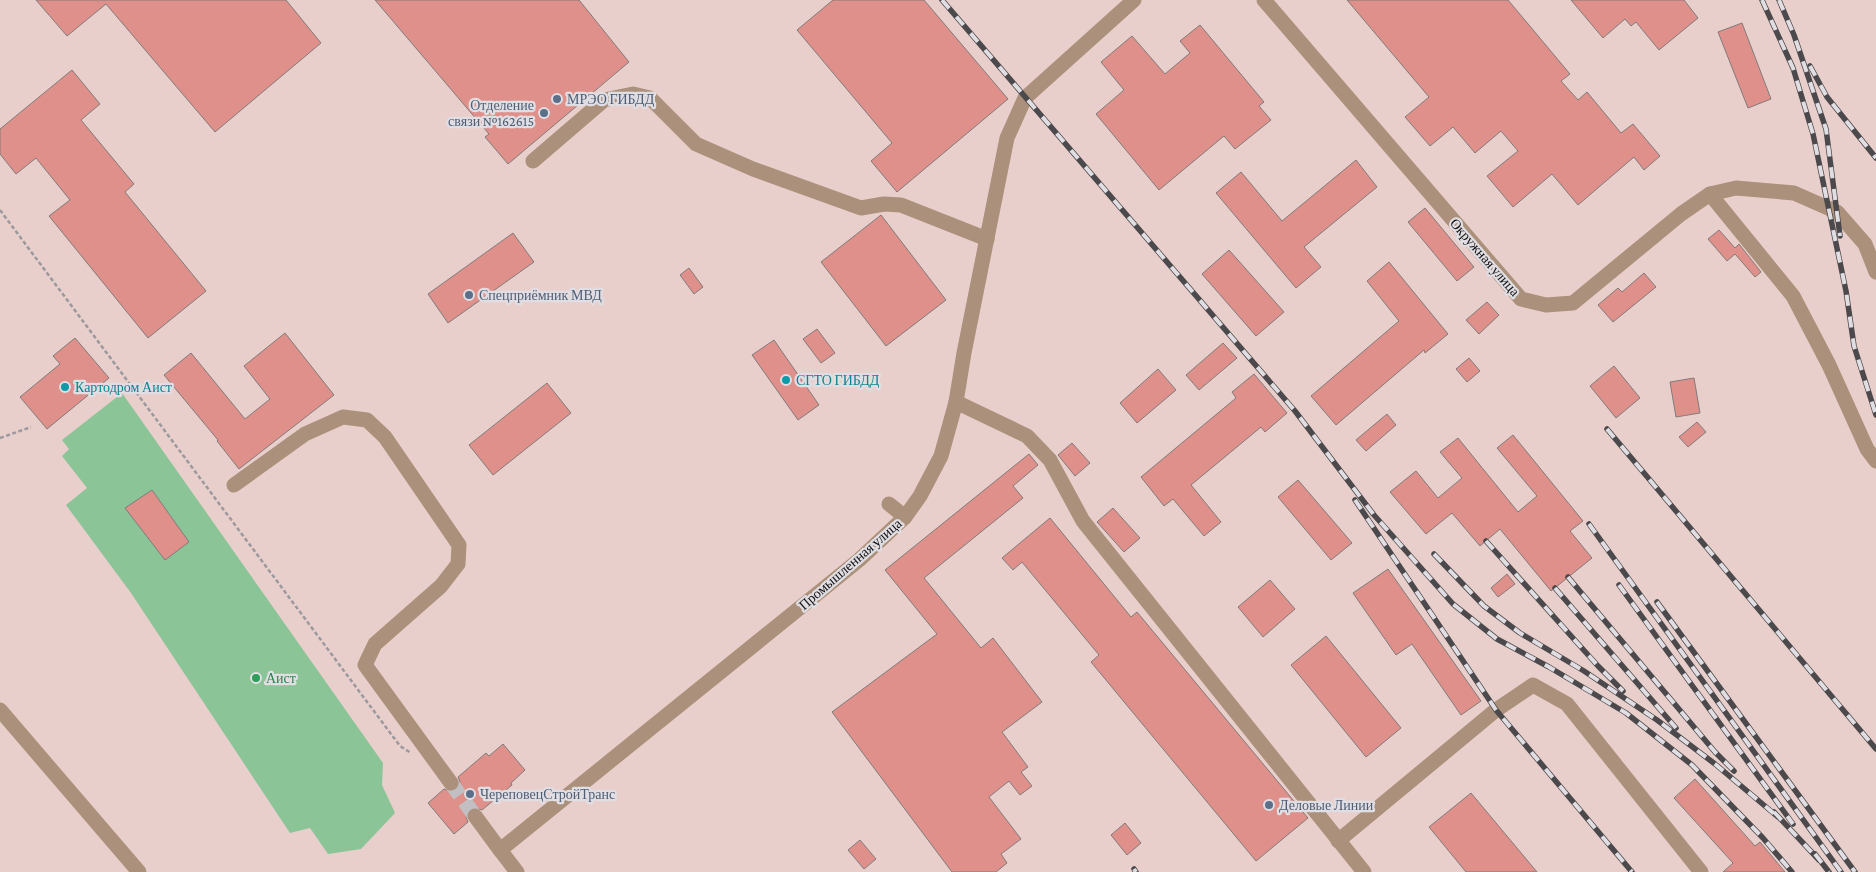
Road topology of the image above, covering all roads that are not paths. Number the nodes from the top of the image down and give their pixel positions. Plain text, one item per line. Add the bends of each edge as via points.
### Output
1 (1134, 0) edge
2 (1264, 0) edge
3 (533, 161) dead end
4 (1710, 194) junction
5 (987, 239) junction
6 (1876, 272) edge
7 (956, 402) junction
8 (1876, 462) edge
9 (234, 484) dead end
10 (889, 504) dead end
11 (905, 517) junction
12 (0, 710) edge
13 (451, 783) tunnel mouth
14 (475, 816) tunnel mouth
15 (1338, 840) junction
16 (500, 850) junction
17 (139, 872) edge
18 (517, 872) edge
19 (1364, 872) edge
20 (1701, 872) edge

1 - 5 street, Промышленная улица via 1024,98 1007,138
2 - 4 street, Окружная улица via 1521,299 1546,305 1573,303
3 - 5 street via 604,100 633,94 650,98 696,144 753,169 861,208 901,205
4 - 6 street, Окружная улица via 1736,188 1794,193 1837,212 1865,244
4 - 8 street via 1793,296
5 - 7 street, Промышленная улица
7 - 11 street, Промышленная улица via 941,456
7 - 15 street via 1027,436 1050,460 1083,521
9 - 13 street via 305,434 343,417 367,420 385,437 459,545 458,564 440,586 376,644 365,665
10 - 11 street
11 - 16 street, Промышленная улица via 859,560
12 - 17 street
14 - 16 street
15 - 19 street
15 - 20 street via 1496,710 1533,685 1567,704
16 - 18 street

